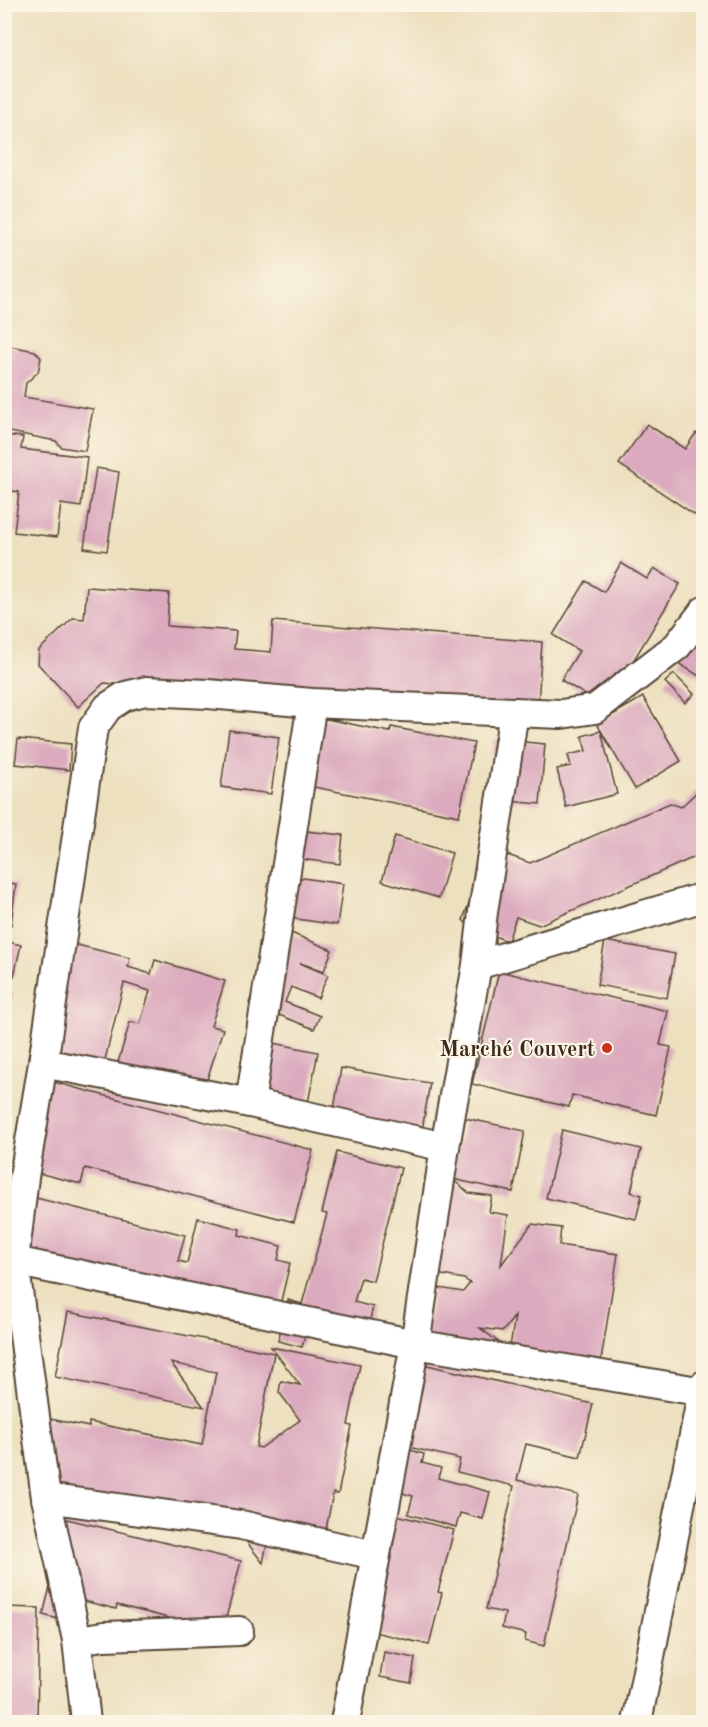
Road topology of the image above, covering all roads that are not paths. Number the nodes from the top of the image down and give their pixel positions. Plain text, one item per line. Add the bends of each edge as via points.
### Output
1 (704, 611) edge
2 (312, 703) junction
3 (514, 712) junction
4 (704, 897) edge
5 (477, 965) junction
6 (43, 1063) junction
7 (250, 1102) junction
8 (445, 1147) junction
9 (15, 1261) junction
10 (415, 1344) junction
11 (703, 1389) edge
12 (46, 1498) junction
13 (375, 1555) junction
14 (239, 1630) dead end
15 (77, 1640) junction
16 (86, 1722) edge
17 (345, 1722) edge
18 (637, 1722) edge

1 - 3 street via 677,646 595,709 561,714
2 - 3 street
2 - 6 street via 146,691 124,696 108,707 93,728
2 - 7 street
3 - 5 street
4 - 5 street
5 - 8 street
6 - 7 street
6 - 9 street
7 - 8 street
8 - 10 street
9 - 10 street
9 - 12 street
10 - 11 street
10 - 13 street
11 - 18 street
12 - 13 street via 241,1525
12 - 15 street
13 - 17 street
14 - 15 street
15 - 16 street

